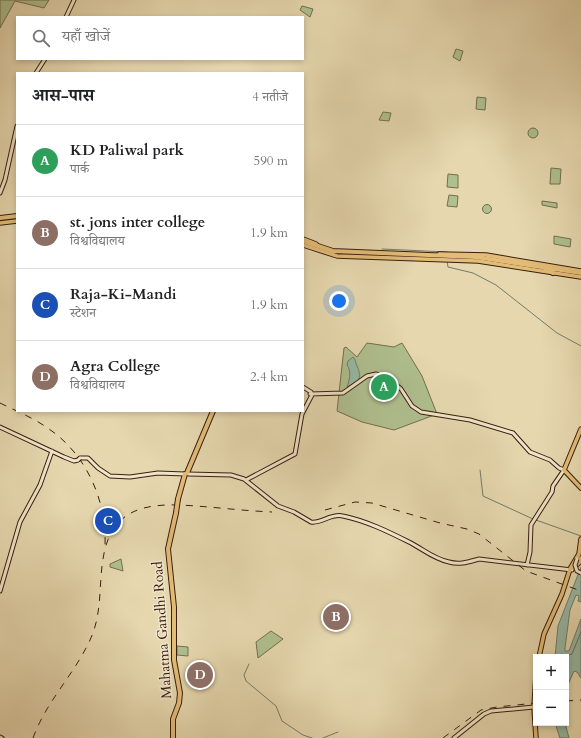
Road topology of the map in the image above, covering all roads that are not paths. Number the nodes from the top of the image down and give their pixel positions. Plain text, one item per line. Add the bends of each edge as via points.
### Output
1 (73, 0) edge
2 (66, 16) edge
3 (44, 60) edge
4 (37, 72) edge
5 (16, 130) edge
6 (16, 139) edge
7 (0, 194) edge
8 (0, 197) edge
9 (16, 217) edge
10 (0, 219) edge
11 (304, 242) edge
12 (304, 242) edge
13 (304, 242) edge
14 (489, 259) junction
15 (544, 269) junction
16 (567, 269) junction
17 (555, 271) junction
18 (581, 274) edge
19 (304, 389) edge
20 (311, 394) junction
21 (304, 408) edge
22 (304, 410) edge
23 (213, 412) edge
24 (303, 412) edge
25 (303, 412) edge
26 (0, 427) edge
27 (581, 429) edge
28 (53, 452) junction
29 (564, 470) junction
30 (185, 473) junction
31 (246, 479) junction
32 (581, 489) edge
33 (179, 500) junction
34 (581, 539) edge
35 (581, 552) edge
36 (579, 558) edge
37 (527, 565) junction
38 (571, 570) junction
39 (581, 574) edge
40 (0, 580) edge
41 (4, 580) junction
42 (0, 591) edge
43 (541, 654) edge
44 (533, 707) edge
45 (536, 726) edge
46 (536, 726) edge
47 (174, 738) edge
48 (454, 738) edge
49 (537, 738) edge

1 - 2 main road
3 - 4 main road
5 - 7 main road
6 - 8 main road via 6,184
9 - 10 highway
11 - 14 highway via 337,253
12 - 16 main road via 340,250 480,255
13 - 17 main road via 336,256 478,261
14 - 15 highway
14 - 17 highway
15 - 17 highway
15 - 18 highway
16 - 17 highway
16 - 18 main road
17 - 18 highway
19 - 20 main road
20 - 21 main road
20 - 22 main road
20 - 29 main road via 343,393 367,376 376,374 389,379 401,389 412,406 421,412 470,420 513,433 530,452 550,460
23 - 30 highway, Mahatma Gandhi Road
24 - 31 main road via 295,455
25 - 31 main road via 294,455
26 - 28 main road
27 - 29 main road
28 - 30 main road via 74,461 88,458 110,476
28 - 41 main road via 40,485 20,522
29 - 32 main road
29 - 37 main road via 534,519 530,531
30 - 31 main road via 232,473
30 - 33 highway, Mahatma Gandhi Road
30 - 33 highway, Mahatma Gandhi Road
31 - 37 main road via 278,506 312,522 338,515 365,522 411,543 437,559 449,562 466,563 479,560
33 - 47 highway, Mahatma Gandhi Road, bridge via 168,549 174,607 174,660 180,693 175,715
34 - 38 main road via 580,551
35 - 36 main road
36 - 38 main road
36 - 39 main road, bridge via 575,565
37 - 38 main road
38 - 43 main road via 546,630
40 - 41 main road
41 - 42 main road
44 - 48 main road via 491,711
45 - 49 main road
46 - 49 main road

